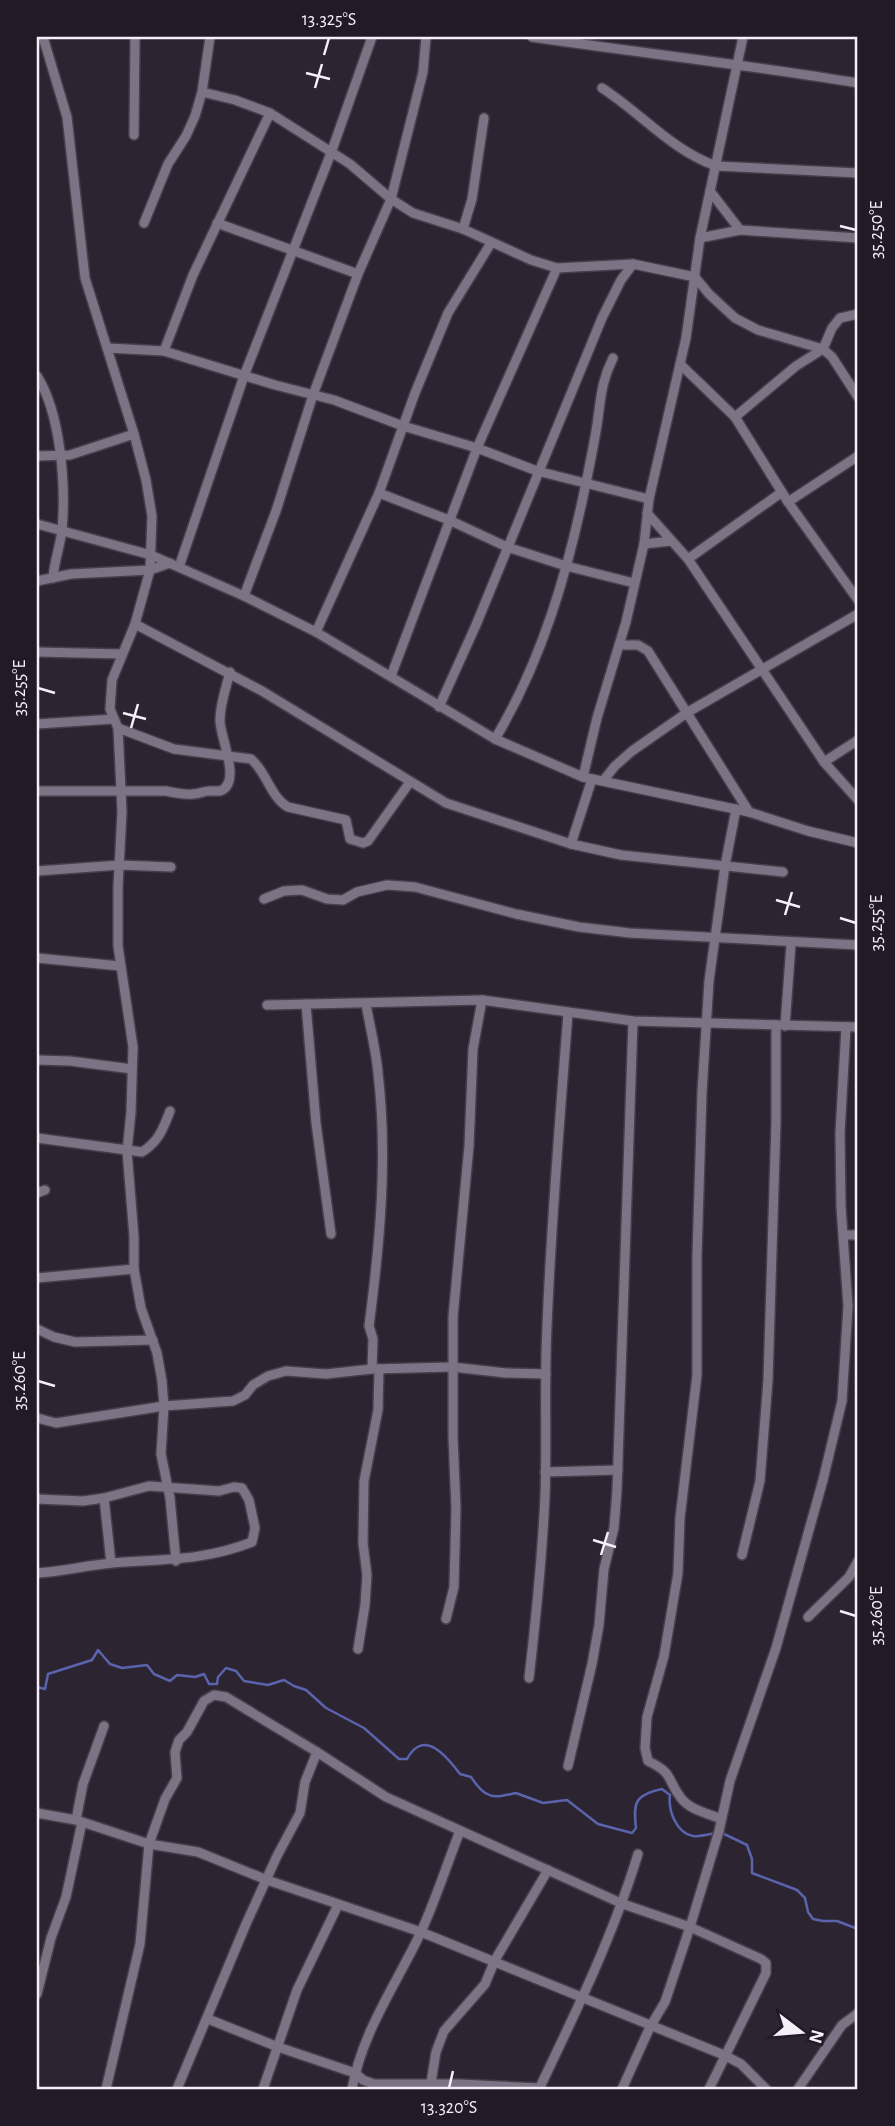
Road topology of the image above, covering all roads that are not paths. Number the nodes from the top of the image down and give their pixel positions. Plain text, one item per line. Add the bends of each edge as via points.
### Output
1 (43, 37) edge
2 (135, 37) edge
3 (210, 37) edge
4 (372, 37) edge
5 (426, 37) edge
6 (532, 37) edge
7 (743, 37) edge
8 (737, 63) junction
9 (858, 83) edge
10 (602, 88) dead end
11 (202, 92) junction
12 (271, 113) junction
13 (484, 118) dead end
14 (134, 135) dead end
15 (331, 153) junction
16 (716, 166) junction
17 (858, 173) edge
18 (710, 191) junction
19 (391, 200) junction
20 (145, 223) dead end
21 (217, 223) junction
22 (463, 229) junction
23 (740, 230) junction
24 (700, 238) junction
25 (858, 238) edge
26 (491, 243) junction
27 (293, 250) junction
28 (633, 264) junction
29 (557, 268) junction
30 (358, 274) junction
31 (695, 277) junction
32 (858, 314) edge
33 (108, 348) junction
34 (823, 349) junction
35 (164, 351) junction
36 (613, 358) dead end
37 (680, 365) junction
38 (37, 376) edge
39 (244, 376) junction
40 (313, 395) junction
41 (858, 397) edge
42 (735, 417) junction
43 (403, 426) junction
44 (134, 434) junction
45 (477, 447) junction
46 (37, 456) edge
47 (59, 456) junction
48 (858, 456) edge
49 (537, 471) junction
50 (586, 485) junction
51 (782, 492) junction
52 (379, 493) junction
53 (649, 499) junction
54 (788, 502) junction
55 (647, 513) junction
56 (449, 520) junction
57 (37, 524) edge
58 (62, 531) junction
59 (671, 541) junction
60 (644, 544) junction
61 (508, 547) junction
62 (151, 555) junction
63 (688, 559) junction
64 (174, 565) junction
65 (566, 566) junction
66 (150, 570) junction
67 (53, 578) junction
68 (37, 581) edge
69 (634, 583) junction
70 (244, 596) junction
71 (858, 600) edge
72 (858, 614) edge
73 (135, 624) junction
74 (316, 632) junction
75 (619, 645) junction
76 (37, 652) edge
77 (122, 654) junction
78 (760, 668) junction
79 (230, 673) junction
80 (391, 676) junction
81 (439, 707) junction
82 (688, 712) junction
83 (37, 724) edge
84 (116, 724) junction
85 (495, 739) junction
86 (858, 740) edge
87 (229, 754) junction
88 (824, 762) junction
89 (588, 778) junction
90 (603, 781) junction
91 (410, 782) junction
92 (120, 790) junction
93 (37, 791) edge
94 (858, 800) edge
95 (736, 809) junction
96 (749, 812) junction
97 (858, 843) edge
98 (571, 844) junction
99 (120, 865) junction
100 (725, 866) junction
101 (171, 867) dead end
102 (37, 871) edge
103 (783, 872) dead end
104 (264, 899) dead end
105 (714, 936) junction
106 (791, 944) junction
107 (858, 946) edge
108 (37, 958) edge
109 (120, 966) junction
110 (482, 1000) junction
111 (306, 1004) junction
112 (366, 1004) junction
113 (267, 1005) dead end
114 (568, 1013) junction
115 (633, 1021) junction
116 (706, 1024) junction
117 (780, 1025) junction
118 (846, 1027) junction
119 (858, 1027) edge
120 (37, 1060) edge
121 (132, 1069) junction
122 (170, 1111) dead end
123 (37, 1138) edge
124 (127, 1151) junction
125 (331, 1234) dead end
126 (844, 1235) junction
127 (858, 1235) edge
128 (134, 1269) junction
129 (37, 1278) edge
130 (37, 1329) edge
131 (153, 1340) junction
132 (452, 1367) junction
133 (376, 1369) junction
134 (545, 1374) junction
135 (164, 1406) junction
136 (37, 1418) edge
137 (618, 1470) junction
138 (545, 1472) junction
139 (166, 1486) junction
140 (104, 1498) junction
141 (37, 1499) edge
142 (742, 1555) dead end
143 (176, 1561) junction
144 (858, 1561) edge
145 (111, 1563) junction
146 (37, 1573) edge
147 (808, 1617) dead end
148 (446, 1619) dead end
149 (358, 1649) dead end
150 (529, 1678) dead end
151 (104, 1726) dead end
152 (317, 1752) junction
153 (568, 1766) dead end
154 (37, 1813) edge
155 (720, 1819) junction
156 (79, 1821) junction
157 (460, 1831) junction
158 (149, 1844) junction
159 (638, 1854) dead end
160 (548, 1870) junction
161 (267, 1880) junction
162 (623, 1904) junction
163 (338, 1905) junction
164 (690, 1927) junction
165 (421, 1931) junction
166 (495, 1960) junction
167 (37, 1994) edge
168 (582, 1998) junction
169 (858, 2012) edge
170 (208, 2019) junction
171 (650, 2027) junction
172 (278, 2047) junction
173 (724, 2055) junction
174 (355, 2073) junction
175 (431, 2088) edge
176 (106, 2089) edge
177 (177, 2089) edge
178 (263, 2089) edge
179 (352, 2089) edge
180 (539, 2089) edge
181 (622, 2089) edge
182 (709, 2089) edge
183 (766, 2089) edge
184 (798, 2089) edge

1 - 33 street via 66,117 85,278
2 - 14 street
3 - 11 street
4 - 15 street
5 - 19 street via 423,72
6 - 8 street
7 - 8 street
8 - 9 street
8 - 16 street
10 - 16 street via 673,144
11 - 12 street
11 - 20 street
12 - 15 street
12 - 21 street
13 - 22 street
15 - 19 street
15 - 27 street
16 - 17 street
16 - 18 street
18 - 23 street
18 - 24 street
19 - 22 street via 413,213
19 - 30 street
21 - 27 street
21 - 35 street
22 - 26 street
23 - 24 street
23 - 25 street
24 - 31 street
26 - 29 street
26 - 43 street via 448,313
27 - 30 street
27 - 39 street
28 - 29 street
28 - 31 street
28 - 49 street via 602,318
29 - 45 street
30 - 40 street
31 - 34 street via 735,318 758,330
31 - 37 street
32 - 34 street via 840,318
33 - 35 street
33 - 44 street
34 - 41 street
34 - 42 street
35 - 39 street
36 - 50 street via 603,378
37 - 42 street
37 - 53 street
38 - 47 street via 54,421
39 - 40 street
39 - 64 street
40 - 43 street
40 - 70 street
42 - 51 street
43 - 45 street
43 - 52 street
44 - 47 street
44 - 62 street via 152,516
45 - 49 street
45 - 56 street
46 - 47 street
47 - 58 street
48 - 54 street
49 - 50 street
49 - 61 street
50 - 53 street
50 - 65 street
51 - 54 street
51 - 63 street
52 - 56 street
52 - 74 street
53 - 55 street
54 - 71 street
55 - 59 street
55 - 60 street
56 - 61 street
56 - 80 street
57 - 58 street
58 - 62 street
58 - 67 street
59 - 60 street
59 - 63 street
60 - 69 street
61 - 65 street
61 - 81 street
62 - 64 street
62 - 66 street
63 - 78 street
64 - 66 street
64 - 70 street
65 - 69 street
65 - 85 street via 527,678
66 - 67 street
66 - 73 street
67 - 68 street
69 - 75 street
70 - 74 street
72 - 78 street
73 - 77 street
73 - 79 street
74 - 80 street
75 - 82 street via 638,645 648,651
75 - 89 street via 597,718
76 - 77 street
77 - 84 street via 112,680 110,709
78 - 82 street
78 - 88 street
79 - 87 street via 220,720 221,738
79 - 91 street
80 - 81 street
81 - 85 street
82 - 90 street via 632,751
82 - 96 street
83 - 84 street
84 - 87 street via 174,749
84 - 92 street
85 - 89 street
86 - 88 street
87 - 91 street via 251,758 281,803 346,820 350,839 363,843
87 - 92 street via 228,779 219,791
88 - 94 street
89 - 90 street
89 - 98 street
90 - 95 street
91 - 98 street via 446,803
92 - 93 street
92 - 99 street
95 - 96 street
95 - 100 street
96 - 97 street
98 - 100 street via 621,855
99 - 101 street
99 - 102 street
99 - 109 street
100 - 103 street
100 - 105 street
104 - 105 street via 302,890 343,900 387,885 415,887 579,927
105 - 106 street
105 - 116 street
106 - 107 street
106 - 117 street
108 - 109 street
109 - 121 street via 131,1028
110 - 112 street
110 - 114 street
110 - 132 street via 455,1271
111 - 112 street
111 - 113 street
111 - 125 street
112 - 133 street via 382,1125 380,1228 369,1326
114 - 115 street
114 - 134 street
115 - 116 street
115 - 137 street
116 - 117 street
116 - 155 street via 697,1375 678,1573 664,1656 647,1717 645,1748 649,1761 670,1776 681,1798 692,1808
117 - 118 street
117 - 142 street via 761,1481
118 - 119 street
118 - 126 street via 840,1133
120 - 121 street
121 - 124 street
122 - 124 street via 155,1144 142,1152
123 - 124 street
124 - 128 street
126 - 127 street
126 - 155 street via 848,1306 839,1412 776,1648
128 - 129 street
128 - 131 street
130 - 131 street via 75,1342
131 - 135 street
132 - 133 street
132 - 134 street
132 - 148 street via 456,1509 454,1587
133 - 135 street via 326,1374 286,1371 268,1376 233,1401
133 - 149 street via 378,1410 364,1481 367,1574
134 - 138 street
135 - 136 street via 56,1423
135 - 139 street via 161,1454
137 - 138 street
137 - 153 street via 599,1625
138 - 150 street
139 - 140 street via 132,1489
139 - 143 street
139 - 143 street via 219,1491 242,1488 255,1528 252,1542
140 - 141 street
140 - 145 street
143 - 145 street
144 - 147 street via 849,1577
145 - 146 street
151 - 156 street via 83,1784
152 - 157 street via 386,1797
152 - 158 street via 214,1695 204,1701 179,1740 177,1778
152 - 161 street via 305,1782 300,1813
154 - 156 street
155 - 164 street
156 - 158 street
156 - 167 street via 66,1897
157 - 160 street
157 - 165 street
158 - 161 street via 198,1852
158 - 176 street via 140,1944
159 - 162 street
160 - 162 street
160 - 166 street
161 - 163 street
161 - 170 street
162 - 164 street
162 - 168 street
163 - 165 street
163 - 172 street via 297,1990
164 - 171 street via 665,2002
164 - 173 street via 766,1963 766,1973
165 - 166 street
165 - 174 street via 384,2000
166 - 168 street
166 - 175 street via 485,1984 444,2031
168 - 171 street
168 - 180 street
169 - 184 street via 842,2025
170 - 172 street
170 - 177 street
171 - 173 street
171 - 181 street
172 - 174 street
172 - 178 street
173 - 182 street
173 - 183 street via 741,2064
174 - 175 street via 373,2084
174 - 179 street
175 - 180 street via 460,2084

